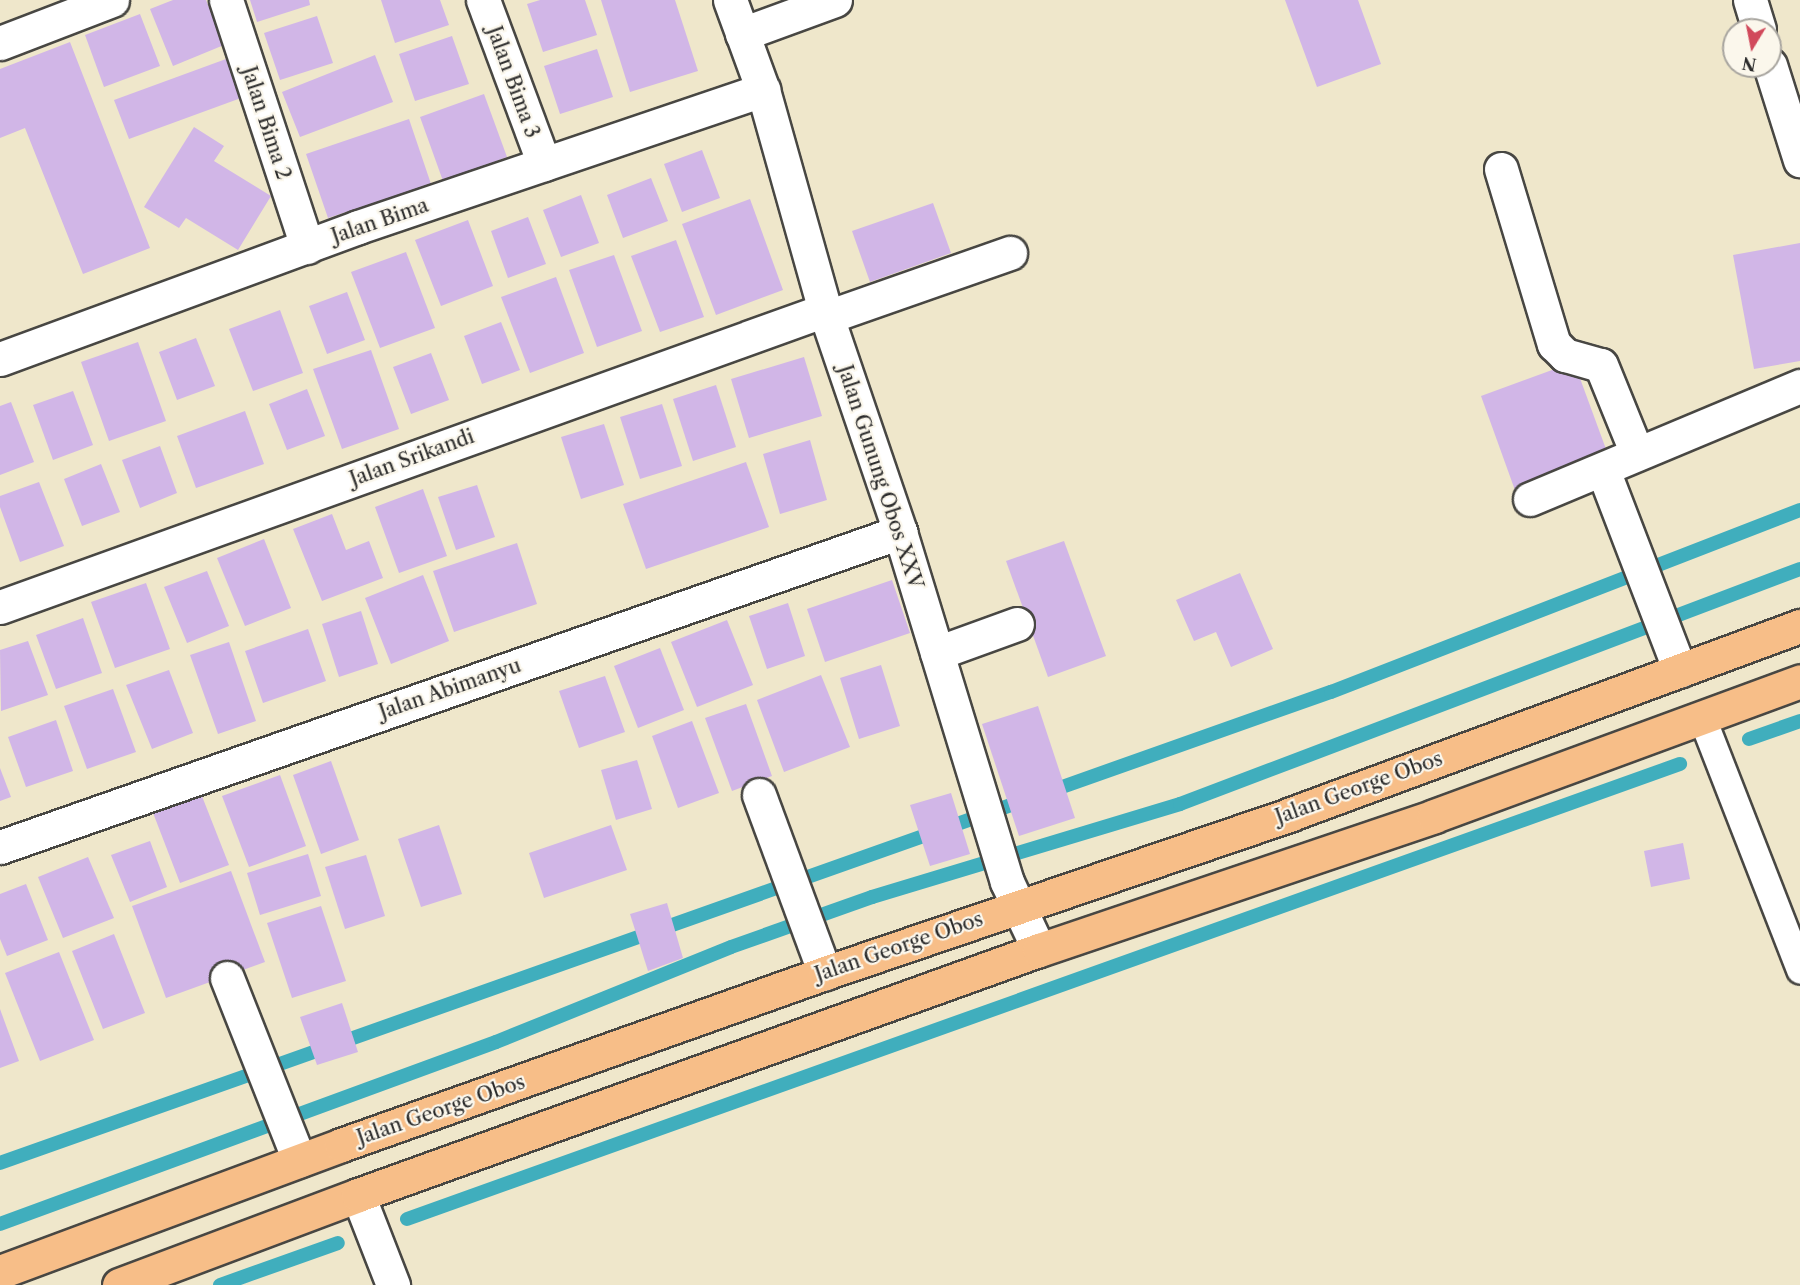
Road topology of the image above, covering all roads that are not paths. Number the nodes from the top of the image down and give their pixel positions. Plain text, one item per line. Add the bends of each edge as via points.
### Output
1 (112, 0) edge
2 (226, 0) edge
3 (483, 0) edge
4 (730, 0) edge
5 (835, 0) edge
6 (1750, 0) edge
7 (1755, 18) edge
8 (742, 34) junction
9 (0, 43) edge
10 (1774, 78) edge
11 (763, 90) junction
12 (1800, 160) edge
13 (544, 165) junction
14 (1501, 169) dead end
15 (307, 247) junction
16 (1010, 253) dead end
17 (826, 314) junction
18 (0, 359) edge
19 (1800, 386) edge
20 (1636, 451) junction
21 (1603, 470) junction
22 (1530, 499) dead end
23 (900, 532) junction
24 (0, 607) edge
25 (1017, 624) dead end
26 (1800, 626) edge
27 (937, 653) junction
28 (1680, 671) junction
29 (1800, 681) edge
30 (1702, 718) junction
31 (759, 795) dead end
32 (0, 847) edge
33 (1013, 894) junction
34 (1039, 950) junction
35 (1800, 970) edge
36 (825, 973) junction
37 (228, 978) dead end
38 (290, 1135) junction
39 (358, 1195) junction
40 (0, 1272) edge
41 (119, 1285) edge
42 (393, 1285) edge

1 - 9 street
2 - 15 street, Jalan Bima 2
3 - 13 street, Jalan Bima 3
4 - 8 street, Jalan Gunung Obos XXV
5 - 8 street
6 - 7 street
8 - 11 street, Jalan Gunung Obos XXV
10 - 12 street
11 - 13 street, Jalan Bima
11 - 17 street, Jalan Gunung Obos XXV
13 - 15 street, Jalan Bima
14 - 20 street via 1554,344 1565,355 1601,365
15 - 18 street, Jalan Bima
16 - 17 street, Jalan Srikandi
17 - 23 street, Jalan Gunung Obos XXV
17 - 24 street, Jalan Srikandi
19 - 20 street
20 - 21 street
21 - 22 street
21 - 28 street
23 - 27 street, Jalan Gunung Obos XXV
23 - 32 street, Jalan Abimanyu
25 - 27 street
26 - 28 main road, Jalan George Obos
27 - 33 street, Jalan Gunung Obos XXV
28 - 33 main road, Jalan George Obos via 1291,814
29 - 30 main road
30 - 34 main road via 1434,816
30 - 35 lane
31 - 36 street
33 - 34 street, Jalan Gunung Obos XXV
33 - 36 main road, Jalan George Obos
34 - 39 main road
36 - 38 main road, Jalan George Obos
37 - 38 street
38 - 40 main road, Jalan George Obos
39 - 41 main road
39 - 42 street

